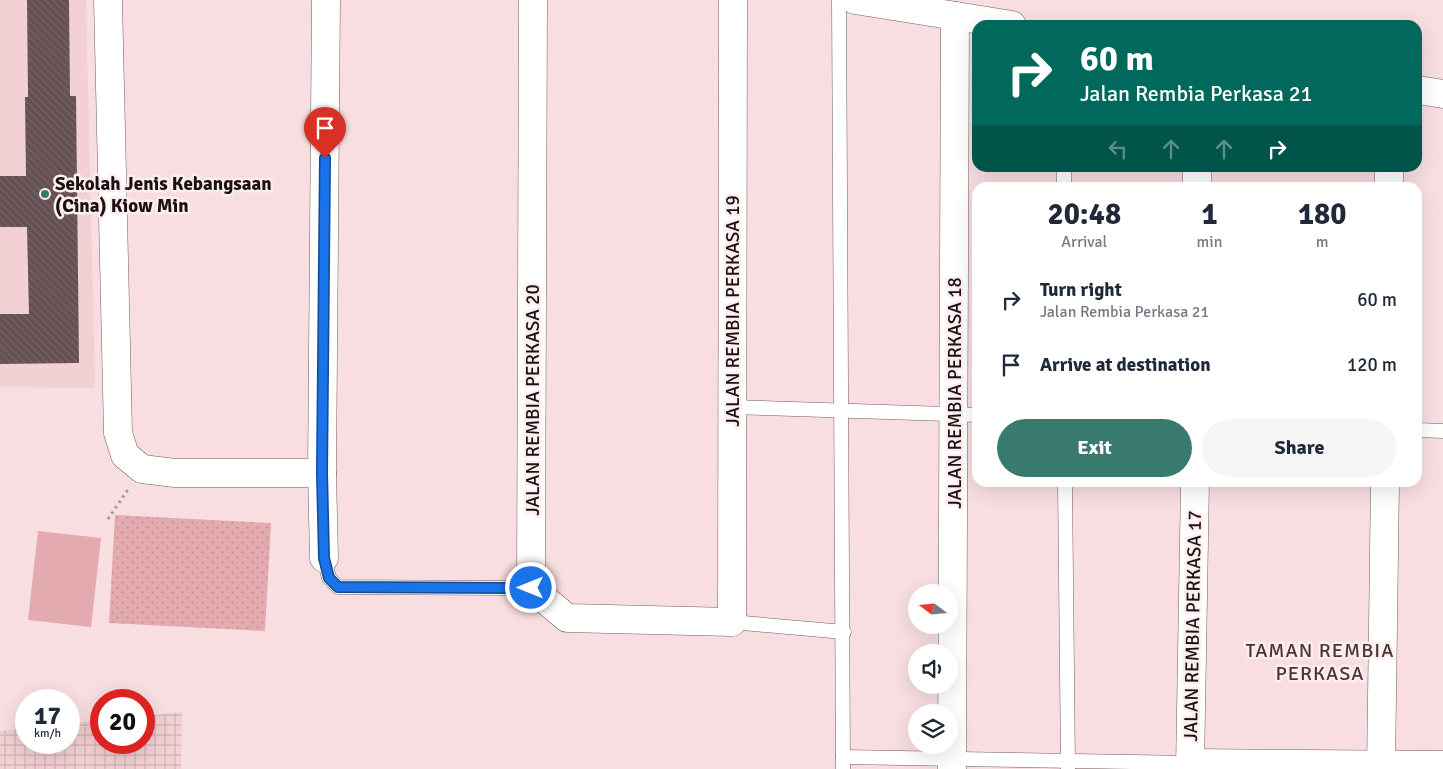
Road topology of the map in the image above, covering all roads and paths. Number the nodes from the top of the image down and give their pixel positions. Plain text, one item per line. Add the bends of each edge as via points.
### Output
1 (108, 0) edge
2 (326, 0) edge
3 (533, 0) edge
4 (732, 0) edge
5 (839, 0) edge
6 (855, 0) edge
7 (955, 16) junction
8 (980, 20) edge
9 (1422, 91) edge
10 (1443, 94) edge
11 (731, 407) junction
12 (841, 410) junction
13 (966, 414) edge
14 (1422, 430) edge
15 (1443, 431) edge
16 (142, 469) junction
17 (322, 473) junction
18 (1065, 487) edge
19 (1195, 487) edge
20 (1385, 487) edge
21 (108, 519) dead end
22 (324, 558) joint
23 (531, 588) junction
24 (732, 622) junction
25 (844, 632) junction
26 (843, 763) edge
27 (952, 764) edge
28 (1068, 765) edge
29 (1443, 765) edge
30 (1190, 766) edge
31 (1381, 767) edge

1 - 16 street via 118,432 125,455
2 - 17 street
3 - 23 street, JALAN REMBIA PERKASA 20
4 - 11 street, JALAN REMBIA PERKASA 19
5 - 12 lane
6 - 7 street
7 - 8 street
7 - 13 street, JALAN REMBIA PERKASA 18
9 - 10 street
11 - 12 lane
11 - 24 street, JALAN REMBIA PERKASA 19
12 - 13 lane
12 - 25 lane
13 - 27 street, JALAN REMBIA PERKASA 18
14 - 15 lane
16 - 17 street via 175,473
16 - 21 path
17 - 22 street
18 - 28 lane
19 - 30 street, JALAN REMBIA PERKASA 17
20 - 31 street
22 - 23 lane via 329,578 338,587
23 - 24 street via 566,618
24 - 25 lane
25 - 26 lane
26 - 27 lane
27 - 28 lane
28 - 30 lane
29 - 31 street
30 - 31 street

